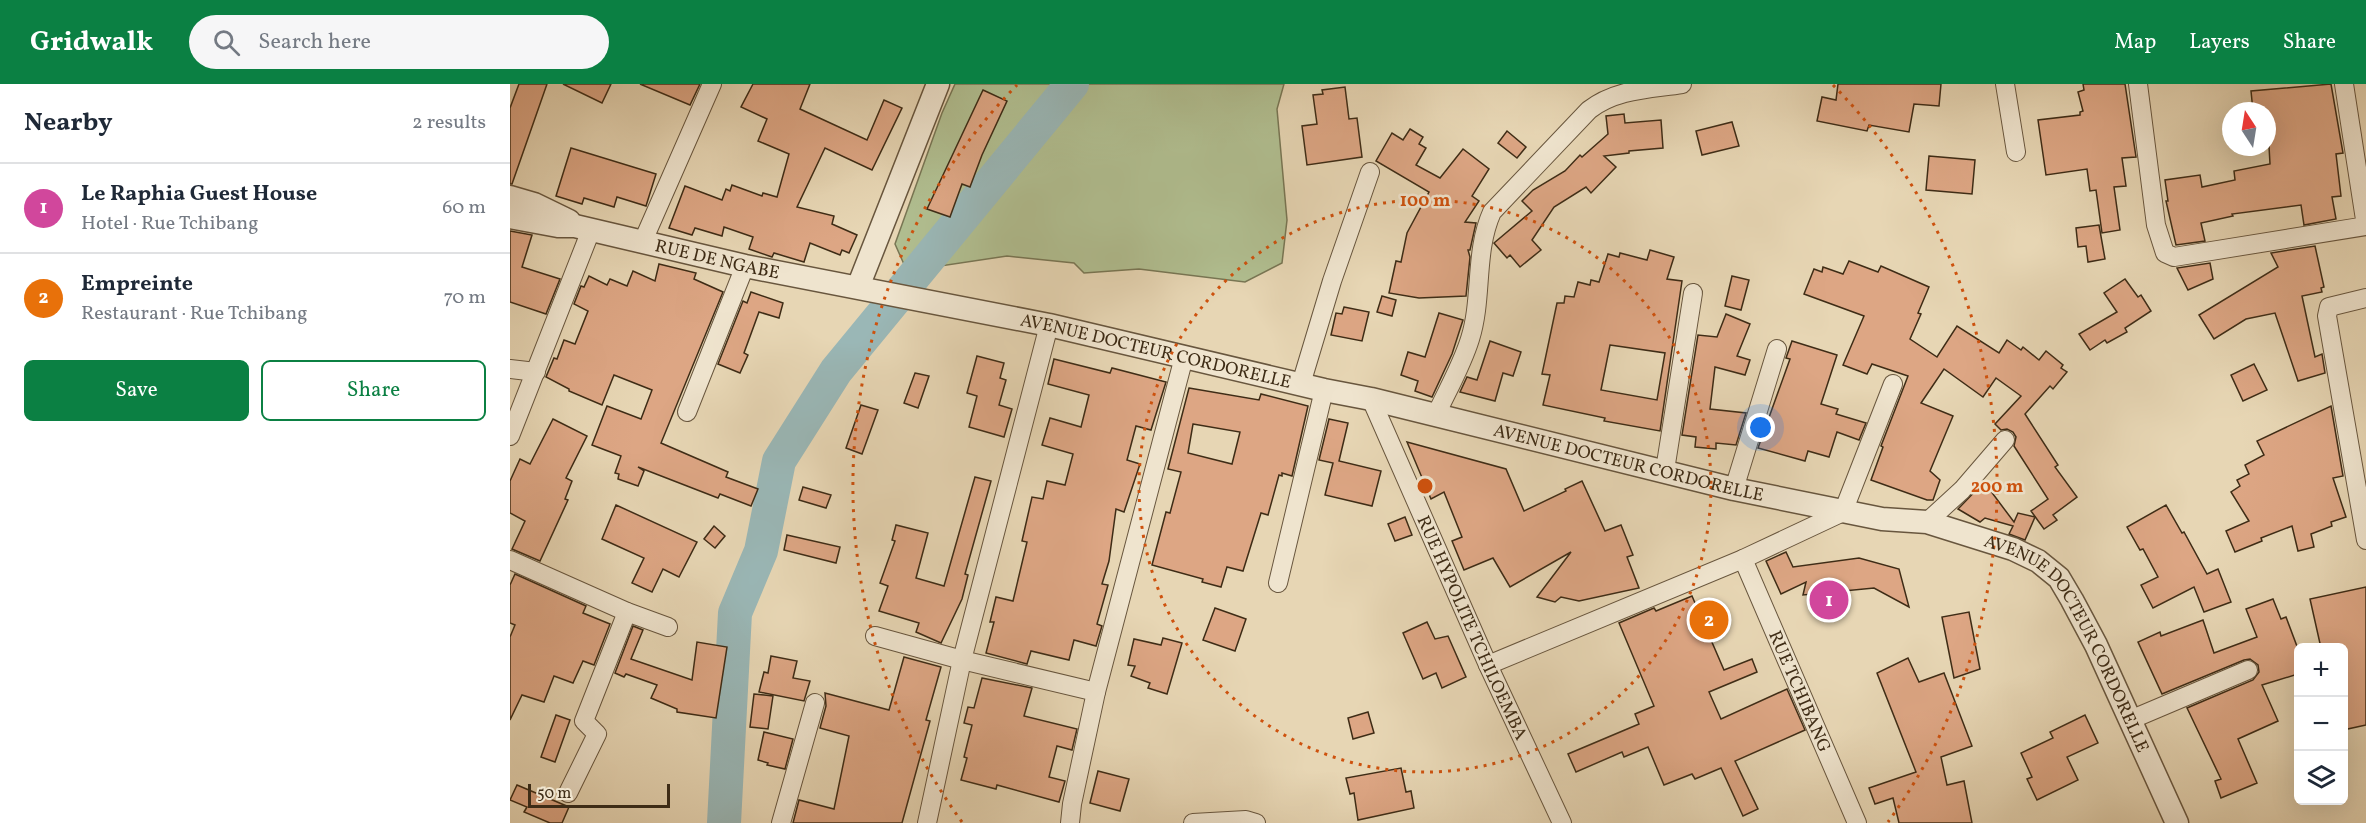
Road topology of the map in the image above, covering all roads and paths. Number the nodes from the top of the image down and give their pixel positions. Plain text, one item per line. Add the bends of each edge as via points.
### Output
1 (712, 84) edge
2 (938, 84) edge
3 (1682, 84) edge
4 (2005, 84) edge
5 (2138, 84) edge
6 (2344, 84) edge
7 (2016, 152) dead end
8 (1370, 172) dead end
9 (510, 197) edge
10 (510, 217) edge
11 (583, 228) junction
12 (643, 241) junction
13 (745, 266) junction
14 (867, 290) junction
15 (1693, 293) dead end
16 (2366, 298) edge
17 (924, 302) joint
18 (1049, 325) junction
19 (1777, 349) dead end
20 (1184, 357) junction
21 (510, 369) edge
22 (536, 372) junction
23 (1301, 384) junction
24 (1893, 384) dead end
25 (1324, 390) junction
26 (1371, 399) junction
27 (687, 412) dead end
28 (1436, 415) junction
29 (510, 436) edge
30 (2005, 441) dead end
31 (1665, 470) junction
32 (1734, 489) junction
33 (1843, 512) junction
34 (1927, 522) junction
35 (2366, 540) edge
36 (1743, 559) junction
37 (510, 560) edge
38 (1278, 583) dead end
39 (627, 612) junction
40 (668, 627) dead end
41 (875, 636) dead end
42 (962, 660) junction
43 (1488, 665) junction
44 (2247, 670) dead end
45 (1096, 692) junction
46 (815, 704) dead end
47 (2130, 720) junction
48 (568, 793) dead end
49 (781, 823) edge
50 (927, 823) edge
51 (1070, 823) edge
52 (1193, 823) edge
53 (1256, 823) edge
54 (1562, 823) edge
55 (1857, 823) edge
56 (2177, 823) edge

1 - 12 street
2 - 14 street
3 - 28 street via 1623,93 1598,103 1492,212 1481,247 1470,339
4 - 7 street
5 - 6 street via 2156,225 2165,253 2174,257 2366,226
8 - 23 street
9 - 11 street via 544,208
10 - 11 street, RUE DE NGABE
11 - 12 street, RUE DE NGABE
11 - 22 street
12 - 13 street, RUE DE NGABE
13 - 14 street, RUE DE NGABE
13 - 27 street
14 - 17 street, RUE DE NGABE
15 - 31 street
16 - 35 street via 2329,307 2327,316
17 - 18 street, AVENUE DOCTEUR CORDORELLE
18 - 20 street, AVENUE DOCTEUR CORDORELLE
18 - 42 street
19 - 32 street
20 - 23 street, AVENUE DOCTEUR CORDORELLE
20 - 45 street
21 - 22 street
22 - 29 street
23 - 25 street, AVENUE DOCTEUR CORDORELLE
24 - 33 street
25 - 26 street, AVENUE DOCTEUR CORDORELLE
25 - 38 street
26 - 28 street, AVENUE DOCTEUR CORDORELLE
26 - 43 street, RUE HYPOLITE TCHILOEMBA
28 - 31 street, AVENUE DOCTEUR CORDORELLE
30 - 34 street via 1962,490
31 - 32 street, AVENUE DOCTEUR CORDORELLE
32 - 33 street, AVENUE DOCTEUR CORDORELLE
33 - 34 street, AVENUE DOCTEUR CORDORELLE
33 - 36 street
34 - 47 street, AVENUE DOCTEUR CORDORELLE via 2013,549 2038,561 2059,579 2096,645
36 - 43 street
36 - 55 street, RUE TCHIBANG
37 - 39 street
39 - 40 street
39 - 48 street via 584,720 597,735
41 - 42 street
42 - 45 street
42 - 50 street
43 - 54 street, RUE HYPOLITE TCHILOEMBA
44 - 47 street
45 - 51 street
46 - 49 street
47 - 56 street, AVENUE DOCTEUR CORDORELLE
52 - 53 street

